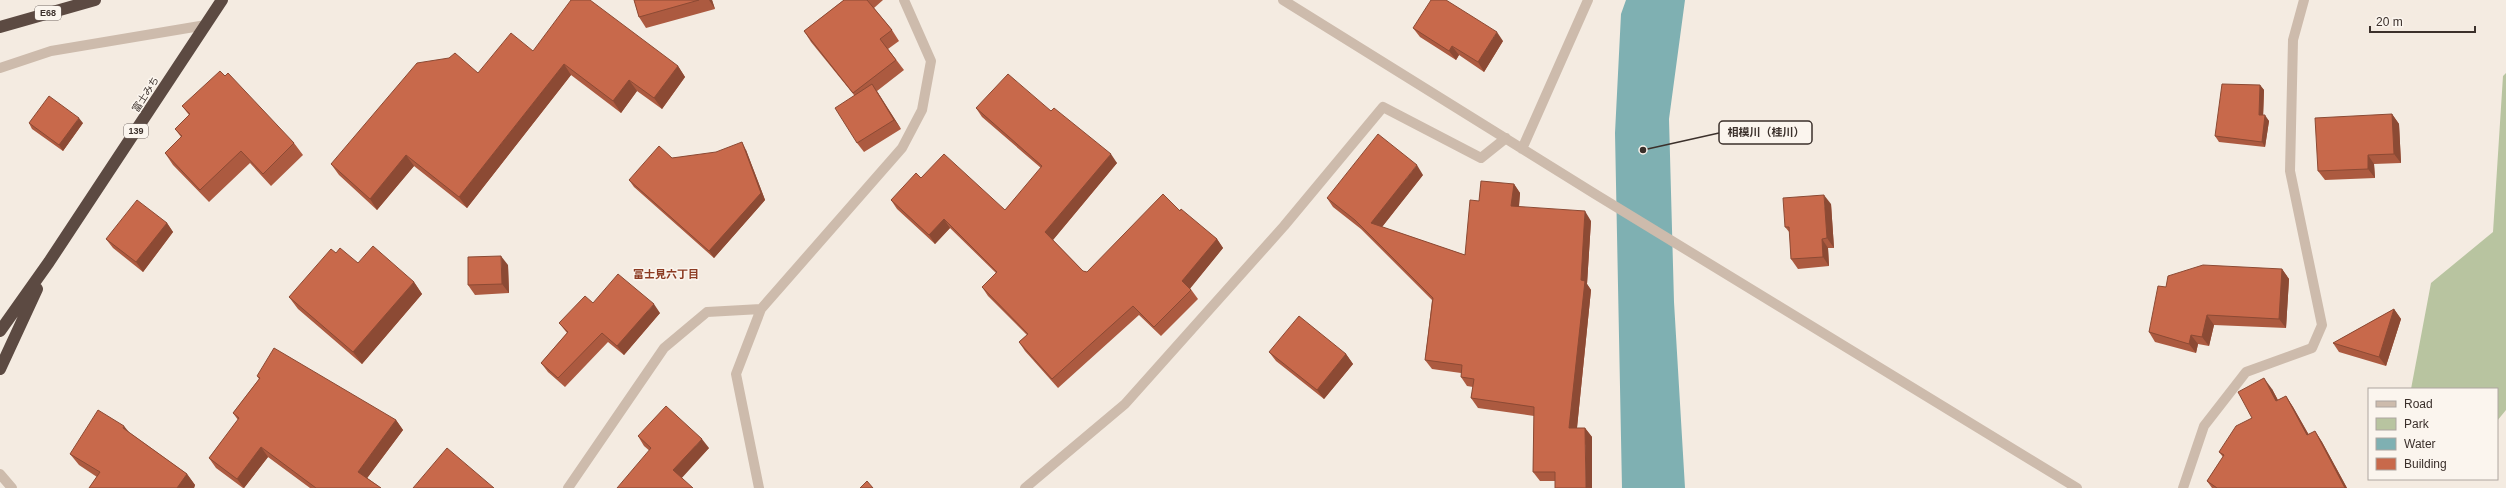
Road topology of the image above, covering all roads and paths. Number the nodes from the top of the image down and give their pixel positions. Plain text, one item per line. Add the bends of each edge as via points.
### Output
1 (95, 0) edge
2 (222, 0) edge
3 (904, 0) edge
4 (1283, 0) edge
5 (1588, 0) edge
6 (2304, 0) edge
7 (206, 25) junction
8 (0, 27) edge
9 (0, 68) edge
10 (1506, 138) junction
11 (1522, 149) junction
12 (49, 262) junction
13 (761, 309) junction
14 (0, 330) edge
15 (0, 369) edge
16 (0, 474) edge
17 (12, 488) edge
18 (568, 488) edge
19 (758, 488) edge
20 (1025, 488) edge
21 (2077, 488) edge
22 (2183, 488) edge

1 - 8 highway, E68
2 - 7 highway, 富士みち / 139
3 - 13 street via 931,62 922,110 902,148
4 - 10 street
5 - 11 street
6 - 22 street via 2293,40 2290,171 2322,325 2312,348 2246,372 2204,426
7 - 9 street via 51,52
7 - 12 highway, 富士みち / 139
10 - 11 street
10 - 20 street via 1481,158 1383,107 1284,226 1125,404
11 - 21 street
12 - 14 highway, 139
12 - 15 highway, 139
13 - 18 street via 707,312 664,348
13 - 19 street via 736,374
16 - 17 street

